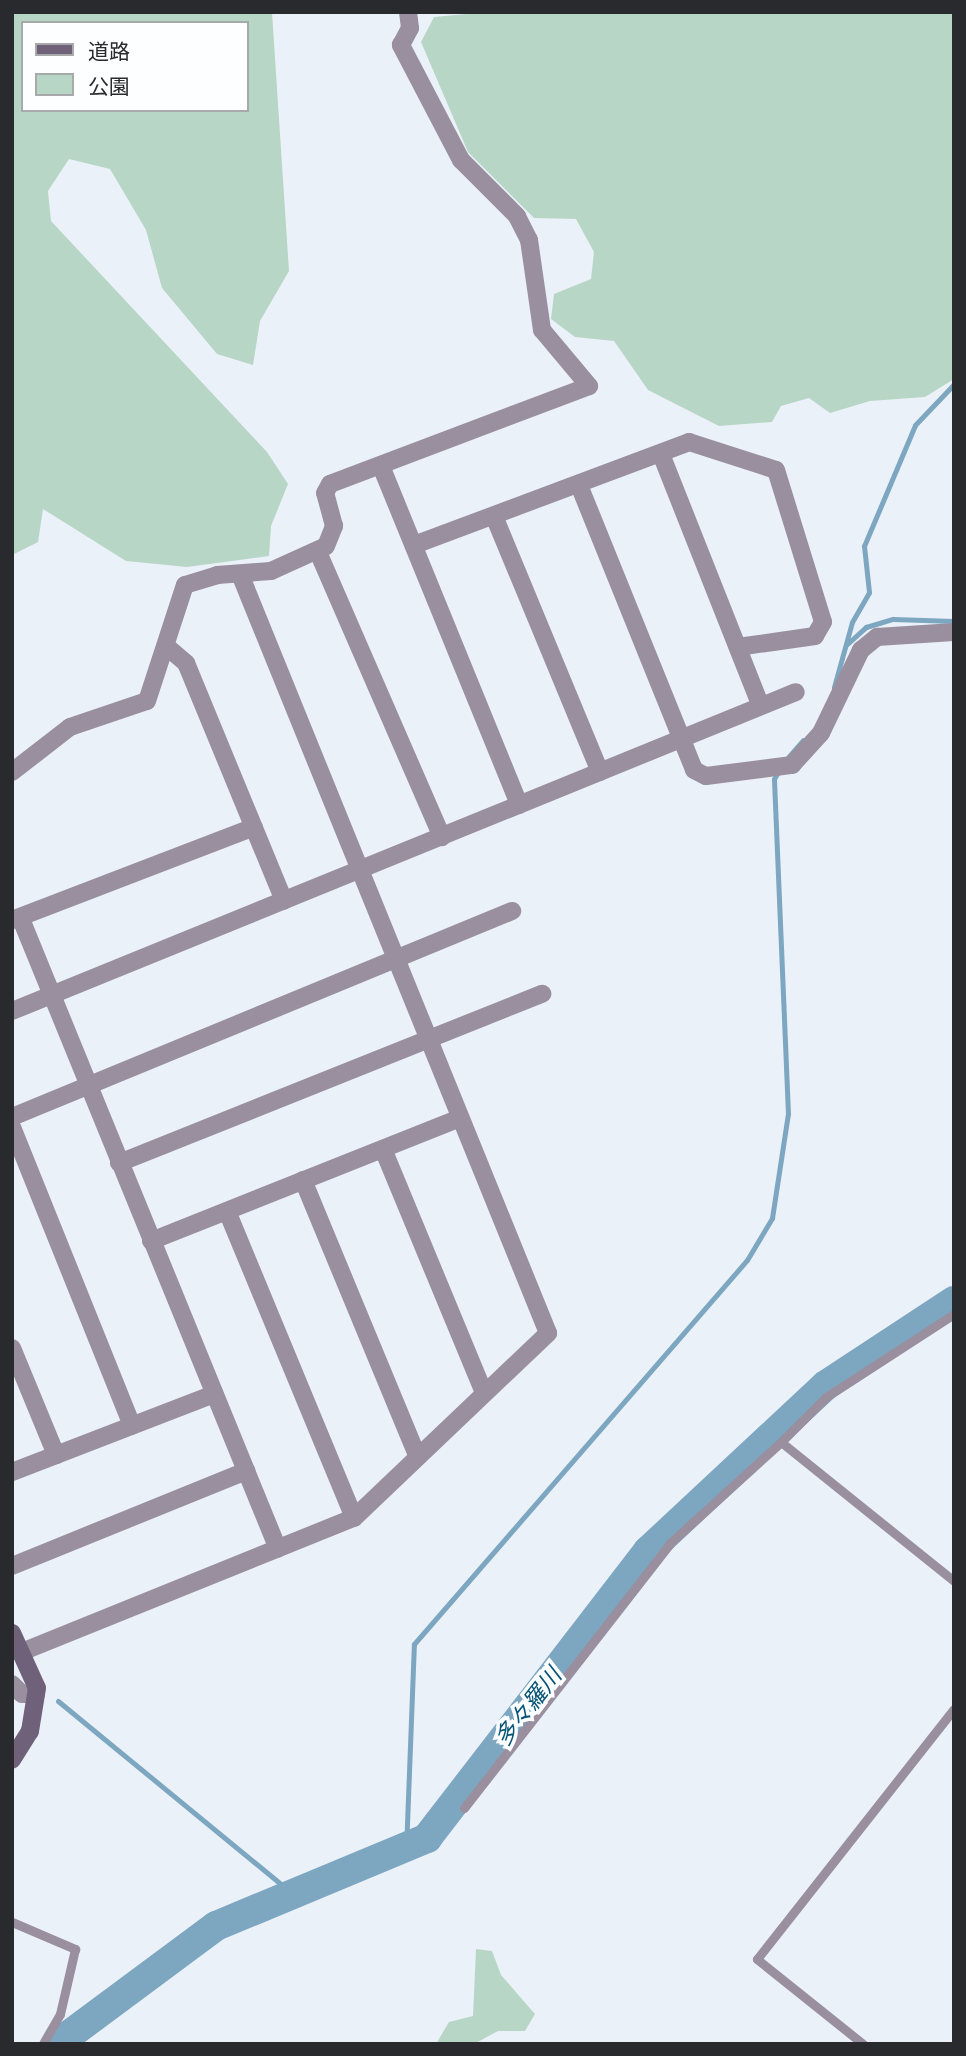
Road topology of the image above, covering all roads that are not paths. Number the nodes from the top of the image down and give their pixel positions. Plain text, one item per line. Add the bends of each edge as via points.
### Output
1 (408, 12) edge
2 (661, 454) junction
3 (381, 466) junction
4 (579, 485) junction
5 (494, 516) junction
6 (414, 545) junction
7 (317, 552) junction
8 (240, 574) junction
9 (954, 632) edge
10 (167, 647) junction
11 (738, 647) junction
12 (796, 692) dead end
13 (761, 706) junction
14 (681, 738) junction
15 (12, 772) edge
16 (600, 772) junction
17 (520, 804) junction
18 (254, 827) junction
19 (442, 837) junction
20 (360, 870) junction
21 (284, 901) junction
22 (512, 911) dead end
23 (16, 920) edge
24 (396, 960) junction
25 (542, 994) dead end
26 (51, 995) junction
27 (12, 1010) edge
28 (429, 1040) junction
29 (88, 1086) junction
30 (12, 1117) edge
31 (460, 1118) junction
32 (12, 1127) edge
33 (383, 1149) junction
34 (119, 1163) junction
35 (303, 1180) junction
36 (228, 1210) junction
37 (151, 1241) junction
38 (954, 1314) edge
39 (12, 1348) edge
40 (484, 1393) junction
41 (214, 1394) junction
42 (132, 1426) junction
43 (781, 1442) junction
44 (56, 1455) junction
45 (418, 1457) junction
46 (246, 1471) junction
47 (12, 1472) edge
48 (354, 1518) junction
49 (278, 1549) junction
50 (12, 1566) edge
51 (954, 1581) edge
52 (12, 1633) edge
53 (24, 1651) junction
54 (12, 1684) edge
55 (36, 1694) junction
56 (954, 1709) edge
57 (12, 1760) edge
58 (464, 1808) dead end
59 (12, 1922) edge
60 (43, 2044) edge
61 (863, 2044) edge

1 - 3 street via 410,28 401,45 461,160 517,216 529,240 542,330 589,386
2 - 4 street
2 - 11 street
2 - 11 street via 689,442 776,470 823,622 815,636
3 - 6 street
3 - 7 street via 330,484 325,493 334,526
4 - 5 street
4 - 14 street
5 - 6 street
5 - 16 street
6 - 17 street
7 - 8 street via 271,571
7 - 19 street
8 - 10 street via 185,585
8 - 20 street
9 - 14 street via 877,637 861,650 821,733 778,770 706,776 694,770
10 - 15 street via 147,701 70,727
10 - 18 street via 186,663
11 - 13 street
12 - 13 street
13 - 14 street
14 - 16 street
16 - 17 street
17 - 19 street
18 - 21 street
18 - 23 street
19 - 20 street
20 - 21 street
20 - 24 street
21 - 26 street
22 - 24 street
23 - 26 street
24 - 28 street
24 - 29 street
25 - 28 street
26 - 27 street
26 - 29 street
28 - 31 street
28 - 34 street
29 - 30 street
29 - 34 street
31 - 33 street
31 - 40 street via 548,1333
32 - 42 street
33 - 35 street
33 - 40 street
34 - 37 street
35 - 36 street
35 - 45 street
36 - 37 street
36 - 48 street
37 - 41 street
38 - 43 lane via 826,1397
39 - 44 street
40 - 45 street
41 - 42 street
41 - 46 street
42 - 44 street
43 - 51 lane
43 - 58 lane via 670,1543
44 - 47 street
45 - 48 street
46 - 49 street
46 - 50 street
48 - 49 street
49 - 53 street
52 - 53 street
53 - 55 street
54 - 55 street via 22,1693
55 - 57 street via 30,1731
56 - 61 lane via 757,1959
59 - 60 lane via 75,1949 60,2014

